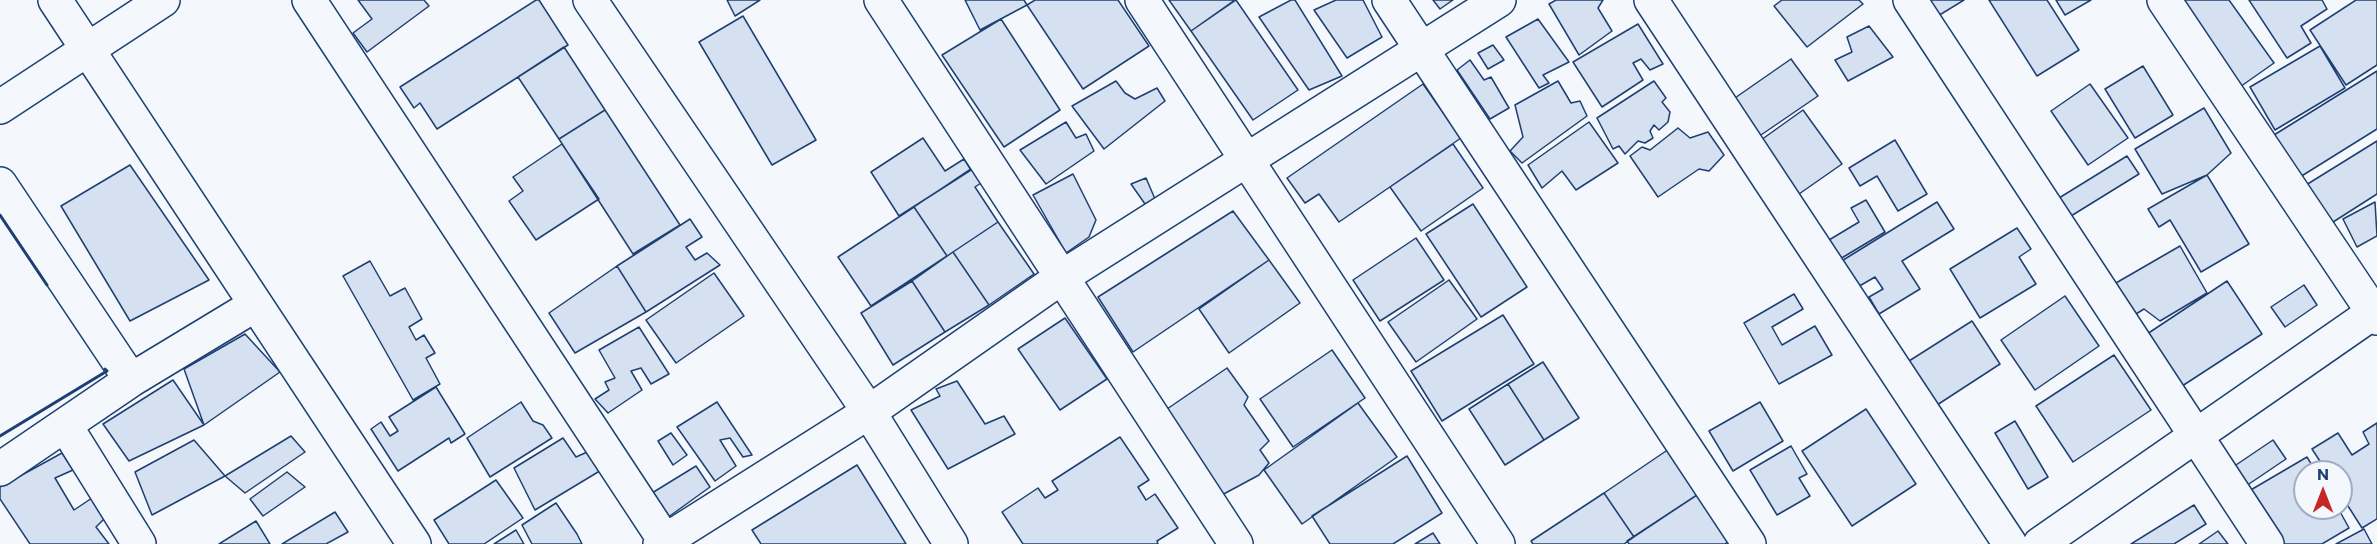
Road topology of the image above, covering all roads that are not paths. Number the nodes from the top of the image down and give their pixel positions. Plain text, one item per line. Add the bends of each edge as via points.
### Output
1 (56, 0) edge
2 (163, 0) edge
3 (309, 0) edge
4 (590, 0) edge
5 (880, 0) edge
6 (1142, 0) edge
7 (1389, 0) edge
8 (1499, 0) edge
9 (1651, 0) edge
10 (1910, 0) edge
11 (2164, 0) edge
12 (86, 49) junction
13 (1421, 50) junction
14 (0, 107) edge
15 (1247, 161) junction
16 (0, 184) edge
17 (1062, 277) junction
18 (255, 304) junction
19 (2376, 314) edge
20 (131, 380) junction
21 (868, 412) junction
22 (65, 425) junction
23 (2196, 436) junction
24 (0, 469) edge
25 (664, 543) edge
26 (139, 544) edge
27 (414, 544) edge
28 (951, 544) edge
29 (1236, 544) edge
30 (1498, 544) edge
31 (1749, 544) edge
32 (2010, 544) edge
33 (2040, 544) edge
34 (2267, 544) edge

1 - 12 street
2 - 12 street
3 - 25 street
4 - 21 street
5 - 17 street
6 - 15 street
7 - 13 street
8 - 13 street
9 - 32 street
10 - 23 street
11 - 19 street
12 - 14 street
12 - 18 street
13 - 15 street
13 - 31 street
15 - 17 street
15 - 30 street
16 - 20 street
17 - 21 street
17 - 29 street
18 - 20 street
18 - 27 street
19 - 23 street
20 - 22 street
21 - 25 street
21 - 28 street
22 - 24 street
22 - 26 street
23 - 33 street
23 - 34 street

